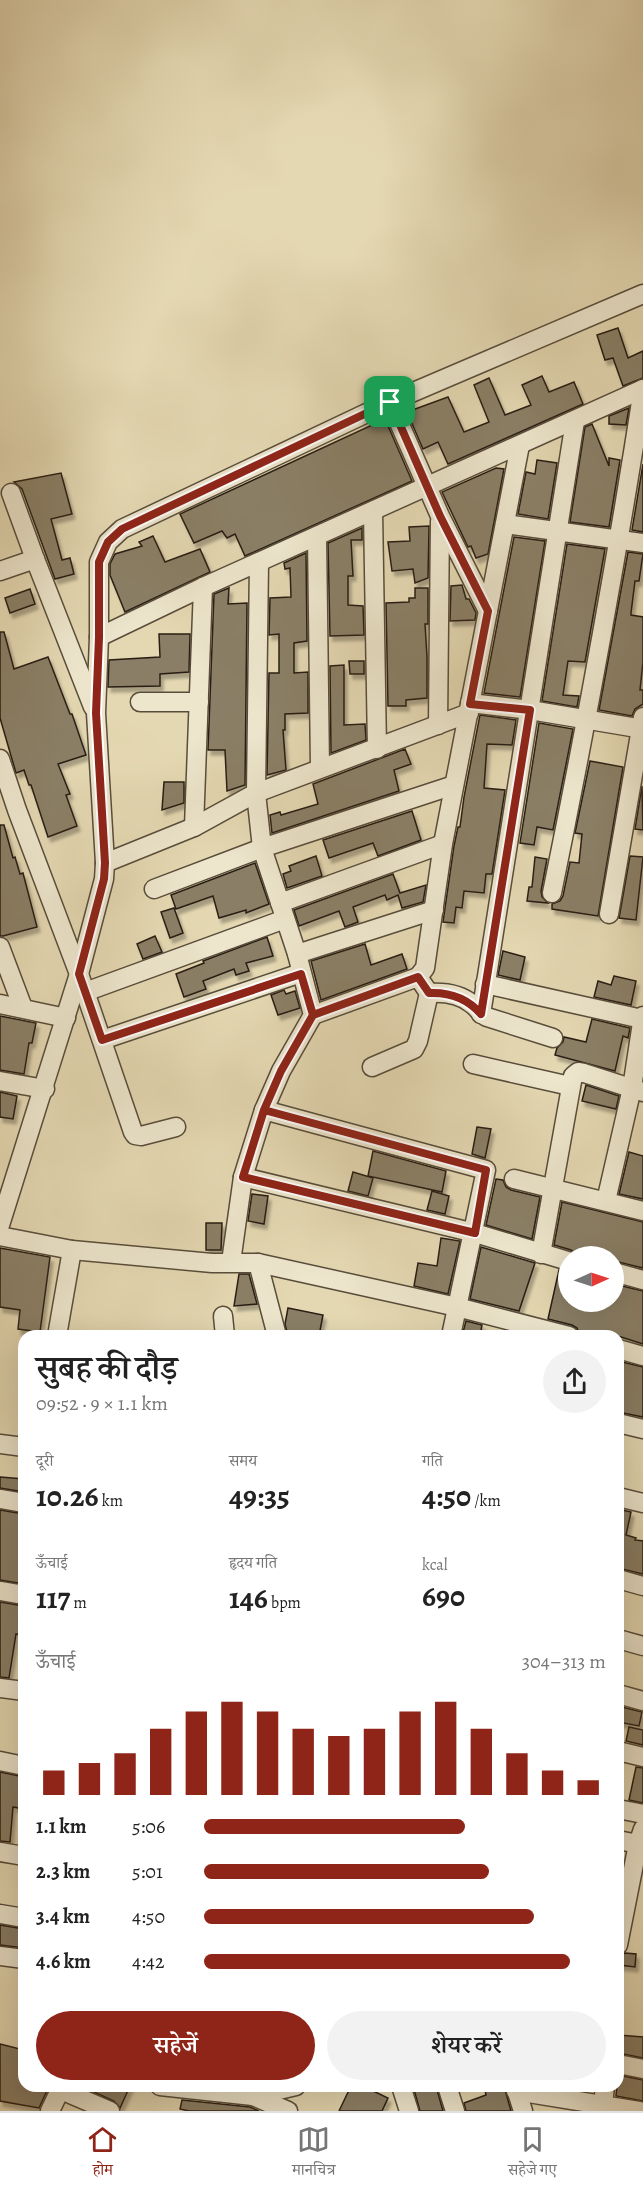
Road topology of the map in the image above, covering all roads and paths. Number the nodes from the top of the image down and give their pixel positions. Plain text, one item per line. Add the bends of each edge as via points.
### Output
1 (643, 294) edge
2 (643, 389) edge
3 (390, 402) junction
4 (575, 421) junction
5 (520, 445) junction
6 (427, 486) junction
7 (11, 493) dead end
8 (373, 510) junction
9 (440, 516) junction
10 (505, 524) junction
11 (557, 531) junction
12 (317, 536) junction
13 (620, 538) junction
14 (643, 543) edge
15 (34, 559) junction
16 (259, 562) junction
17 (0, 572) edge
18 (203, 587) junction
19 (488, 611) junction
20 (99, 637) junction
21 (140, 702) dead end
22 (199, 702) junction
23 (470, 708) junction
24 (530, 710) junction
25 (96, 713) junction
26 (588, 719) junction
27 (438, 725) junction
28 (642, 725) edge
29 (377, 749) junction
30 (0, 759) edge
31 (320, 768) junction
32 (454, 785) junction
33 (256, 793) junction
34 (194, 827) junction
35 (443, 844) junction
36 (262, 848) junction
37 (105, 863) junction
38 (154, 889) dead end
39 (552, 894) dead end
40 (434, 910) junction
41 (283, 911) junction
42 (609, 914) dead end
43 (0, 947) edge
44 (297, 954) junction
45 (79, 974) junction
46 (301, 974) junction
47 (418, 977) junction
48 (485, 984) junction
49 (85, 992) junction
50 (429, 993) junction
51 (0, 1004) edge
52 (23, 1008) junction
53 (481, 1014) junction
54 (313, 1015) junction
55 (66, 1018) junction
56 (643, 1018) edge
57 (553, 1038) dead end
58 (102, 1040) junction
59 (473, 1064) dead end
60 (372, 1067) dead end
61 (0, 1082) edge
62 (570, 1086) junction
63 (45, 1089) junction
64 (638, 1090) edge
65 (264, 1110) junction
66 (176, 1127) dead end
67 (243, 1177) junction
68 (514, 1179) dead end
69 (553, 1188) junction
70 (606, 1201) junction
71 (643, 1211) edge
72 (0, 1225) edge
73 (475, 1233) junction
74 (0, 1236) edge
75 (72, 1250) junction
76 (541, 1254) junction
77 (558, 1258) edge
78 (231, 1262) junction
79 (258, 1263) junction
80 (624, 1275) edge
81 (643, 1280) edge
82 (457, 1307) junction
83 (223, 1316) dead end
84 (58, 1330) edge
85 (224, 1330) edge
86 (275, 1330) edge
87 (452, 1330) edge
88 (546, 1330) edge
89 (624, 1351) edge
90 (643, 1356) edge
91 (624, 1424) edge
92 (643, 1429) edge
93 (0, 1444) edge
94 (18, 1446) edge
95 (624, 1498) edge
96 (0, 1499) edge
97 (18, 1502) edge
98 (643, 1503) edge
99 (624, 1581) edge
100 (643, 1586) edge
101 (0, 1591) edge
102 (18, 1594) edge
103 (624, 1641) edge
104 (643, 1646) edge
105 (0, 1688) edge
106 (18, 1690) edge
107 (624, 1696) edge
108 (643, 1701) edge
109 (624, 1752) edge
110 (643, 1757) edge
111 (0, 1761) edge
112 (18, 1765) edge
113 (624, 1810) edge
114 (643, 1815) edge
115 (641, 1837) edge
116 (624, 1839) edge
117 (0, 1852) edge
118 (18, 1855) edge
119 (0, 1914) edge
120 (18, 1917) edge
121 (624, 1917) edge
122 (0, 1956) edge
123 (18, 1958) edge
124 (624, 2065) edge
125 (643, 2069) edge
126 (59, 2092) edge
127 (70, 2092) edge
128 (403, 2092) edge
129 (449, 2092) edge
130 (517, 2092) edge
131 (532, 2092) edge
132 (604, 2092) edge
133 (244, 2093) edge
134 (603, 2105) junction
135 (50, 2111) edge
136 (110, 2111) edge
137 (288, 2111) edge
138 (409, 2111) edge
139 (455, 2111) edge
140 (523, 2111) edge
141 (639, 2111) edge

1 - 3 street
2 - 4 street
2 - 13 street
3 - 6 street
3 - 20 street via 122,529 108,542 99,562
4 - 5 street
4 - 11 street
5 - 6 street
5 - 10 street
6 - 8 street
6 - 9 street
7 - 15 street
8 - 12 street
8 - 29 street
9 - 19 street
9 - 27 street
10 - 11 street
10 - 19 street
11 - 13 street
11 - 24 street
12 - 16 street
12 - 31 street
13 - 14 street
13 - 26 street
15 - 17 street
15 - 25 street
16 - 18 street
16 - 33 street
18 - 20 street
18 - 22 street
19 - 23 street
20 - 25 street
21 - 22 street
22 - 34 street
23 - 24 street
23 - 27 street
23 - 32 street
24 - 26 street
24 - 48 street
25 - 37 street
26 - 28 street
26 - 39 street
27 - 29 street
28 - 42 street
29 - 31 street
30 - 45 street
31 - 33 street
32 - 35 street
32 - 36 street
33 - 34 street
33 - 36 street
34 - 37 street
35 - 40 street
35 - 41 street
36 - 38 street
36 - 41 street
37 - 45 street
40 - 44 street
40 - 47 street via 424,968
41 - 44 street
41 - 49 street
43 - 52 street
44 - 46 street
45 - 49 street
45 - 55 street
46 - 54 street
46 - 58 street
47 - 50 street
47 - 54 street
48 - 53 street
48 - 56 street
49 - 58 street
50 - 53 street via 456,996
50 - 60 street via 414,1049
51 - 52 street
52 - 55 street
53 - 57 street
54 - 65 street
55 - 63 street
56 - 64 street
58 - 66 street via 135,1135
59 - 62 street
61 - 63 street
62 - 64 street via 578,1072
62 - 69 street
63 - 72 street
64 - 70 street
65 - 67 street
65 - 73 street via 486,1170
67 - 73 street
67 - 78 street
68 - 69 street
69 - 70 street
69 - 76 street
70 - 71 street
73 - 76 street
73 - 82 street
74 - 75 street
75 - 78 street
75 - 84 street
76 - 77 street
78 - 79 street
79 - 82 street
79 - 86 street
80 - 81 street
82 - 87 street
82 - 88 street
83 - 85 street
89 - 90 street
91 - 92 street
93 - 94 street
95 - 98 street
96 - 97 street
99 - 100 street
101 - 102 street
103 - 104 street
105 - 106 street
107 - 108 street
109 - 110 street
111 - 112 street
113 - 114 street
115 - 116 street
115 - 121 street
117 - 118 street
119 - 120 street
122 - 123 street
124 - 125 street
126 - 135 street
127 - 136 street
128 - 138 street
129 - 139 street
130 - 140 street
131 - 134 street
132 - 134 street
133 - 137 street
134 - 141 street

